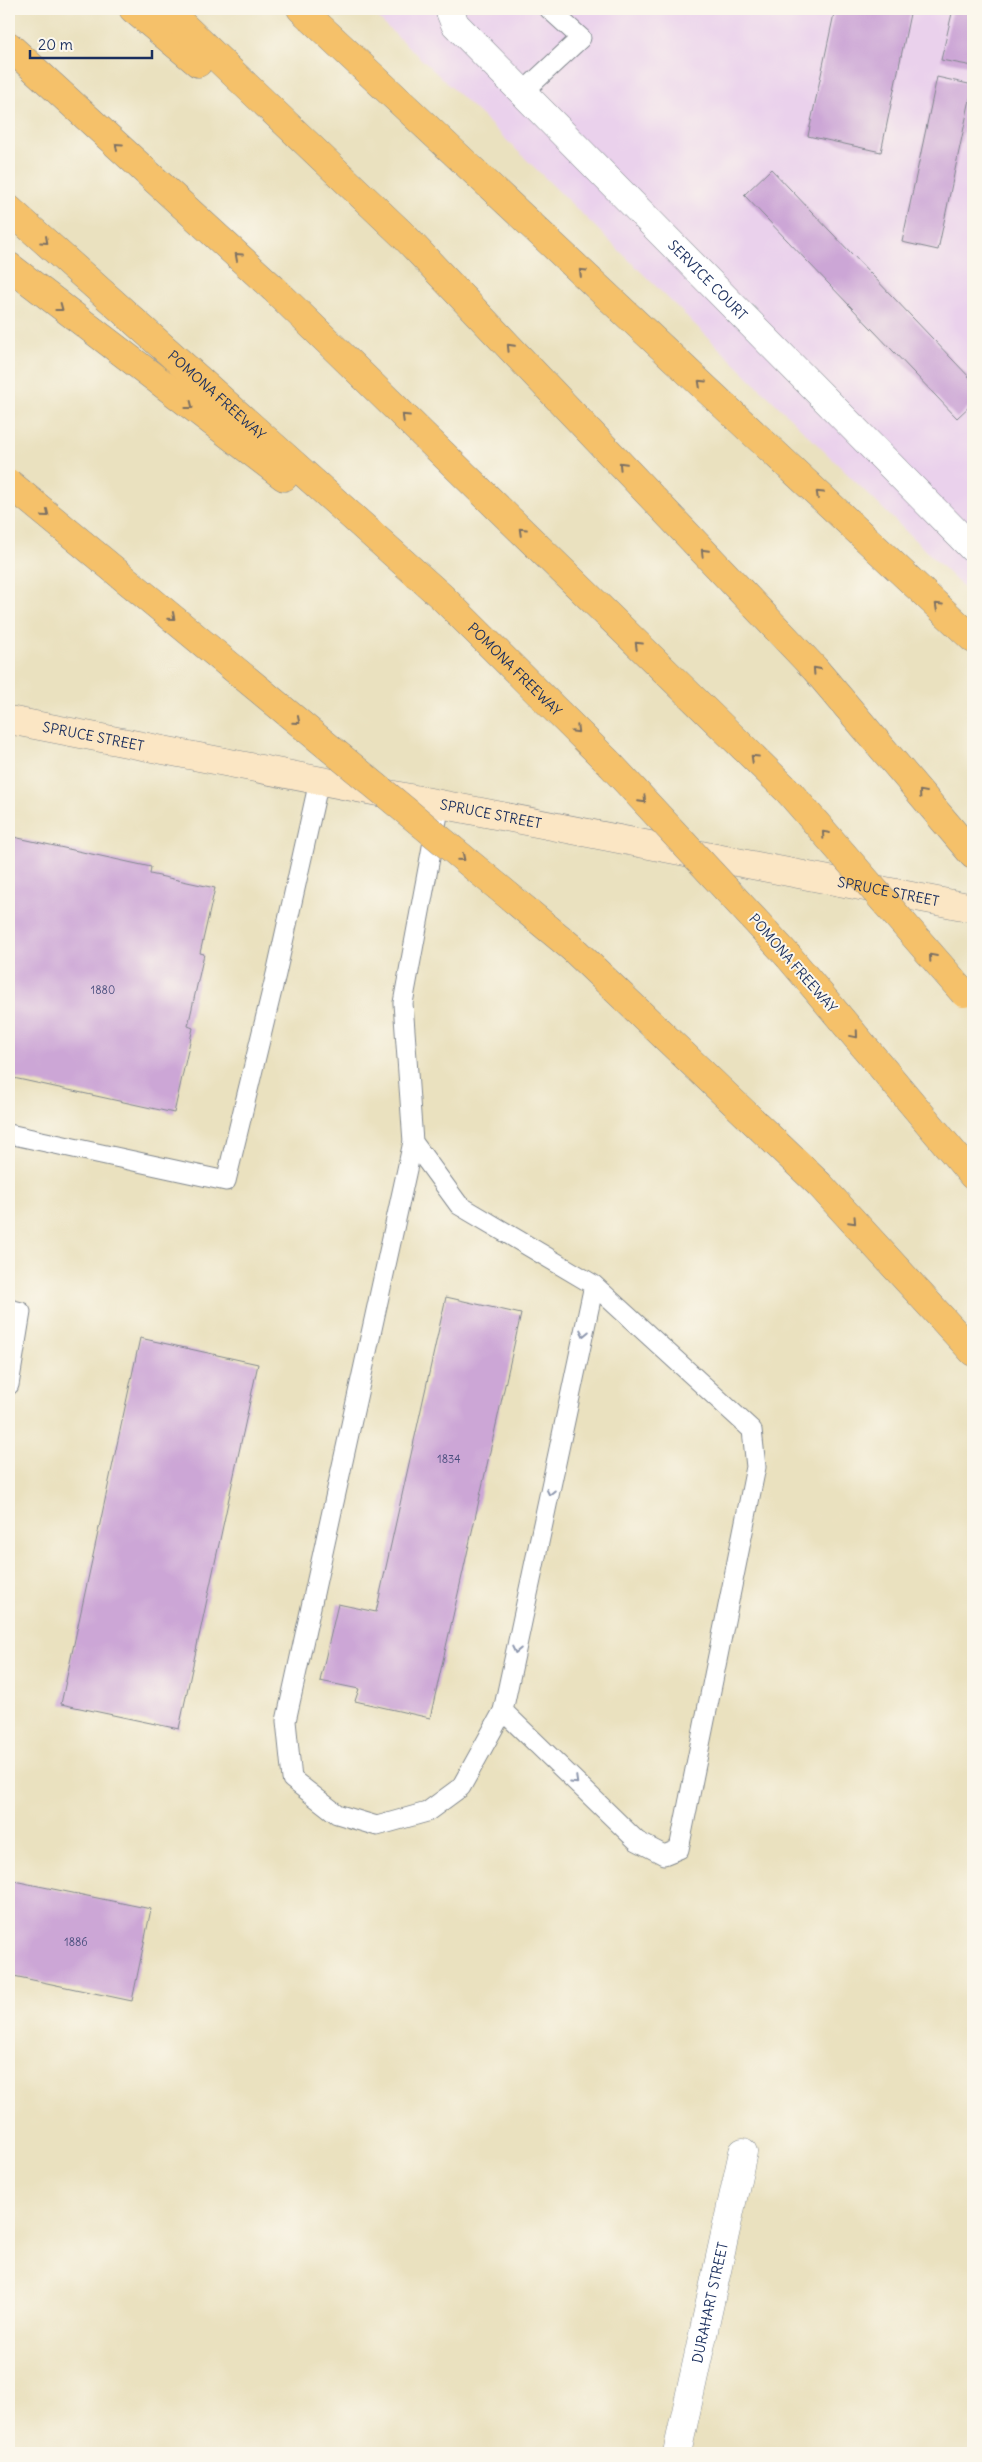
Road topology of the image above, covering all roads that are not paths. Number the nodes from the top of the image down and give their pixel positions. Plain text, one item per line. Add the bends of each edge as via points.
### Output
1 (133, 9) edge
2 (166, 9) edge
3 (301, 9) edge
4 (449, 9) edge
5 (549, 9) edge
6 (9, 46) edge
7 (522, 93) junction
8 (9, 209) edge
9 (404, 236) junction
10 (9, 266) edge
11 (9, 483) edge
12 (973, 548) edge
13 (442, 597) junction
14 (973, 639) edge
15 (9, 720) edge
16 (319, 781) junction
17 (440, 804) junction
18 (973, 855) edge
19 (973, 908) edge
20 (969, 998) edge
21 (9, 1134) edge
22 (413, 1142) junction
23 (973, 1176) edge
24 (594, 1285) junction
25 (9, 1309) edge
26 (973, 1352) edge
27 (9, 1385) edge
28 (503, 1711) junction
29 (743, 2152) dead end
30 (677, 2453) edge

1 - 9 highway
2 - 9 highway
14 -> 3 highway
4 - 7 street, SERVICE COURT via 455,24
5 - 7 lane via 581,38
20 -> 6 highway, bridge via 789,792 274,288
7 - 12 street, SERVICE COURT
8 -> 13 highway, POMONA FREEWAY
18 -> 9 highway via 816,669
10 -> 13 highway
11 -> 26 highway, bridge via 572,948 820,1185
13 -> 23 highway, POMONA FREEWAY, bridge via 610,764 790,957
15 - 16 main road, SPRUCE STREET
16 - 17 main road, SPRUCE STREET
16 - 21 lane via 226,1181
17 - 19 main road, SPRUCE STREET
17 - 22 lane via 403,1003
22 - 24 lane via 458,1205
22 - 28 lane via 286,1721 292,1779 337,1814 377,1826 427,1812 461,1787
24 -> 28 lane
28 -> 24 lane via 637,1841 664,1855 678,1849 756,1467 752,1430
25 - 27 lane via 21,1312
29 - 30 street, DURAHART STREET

